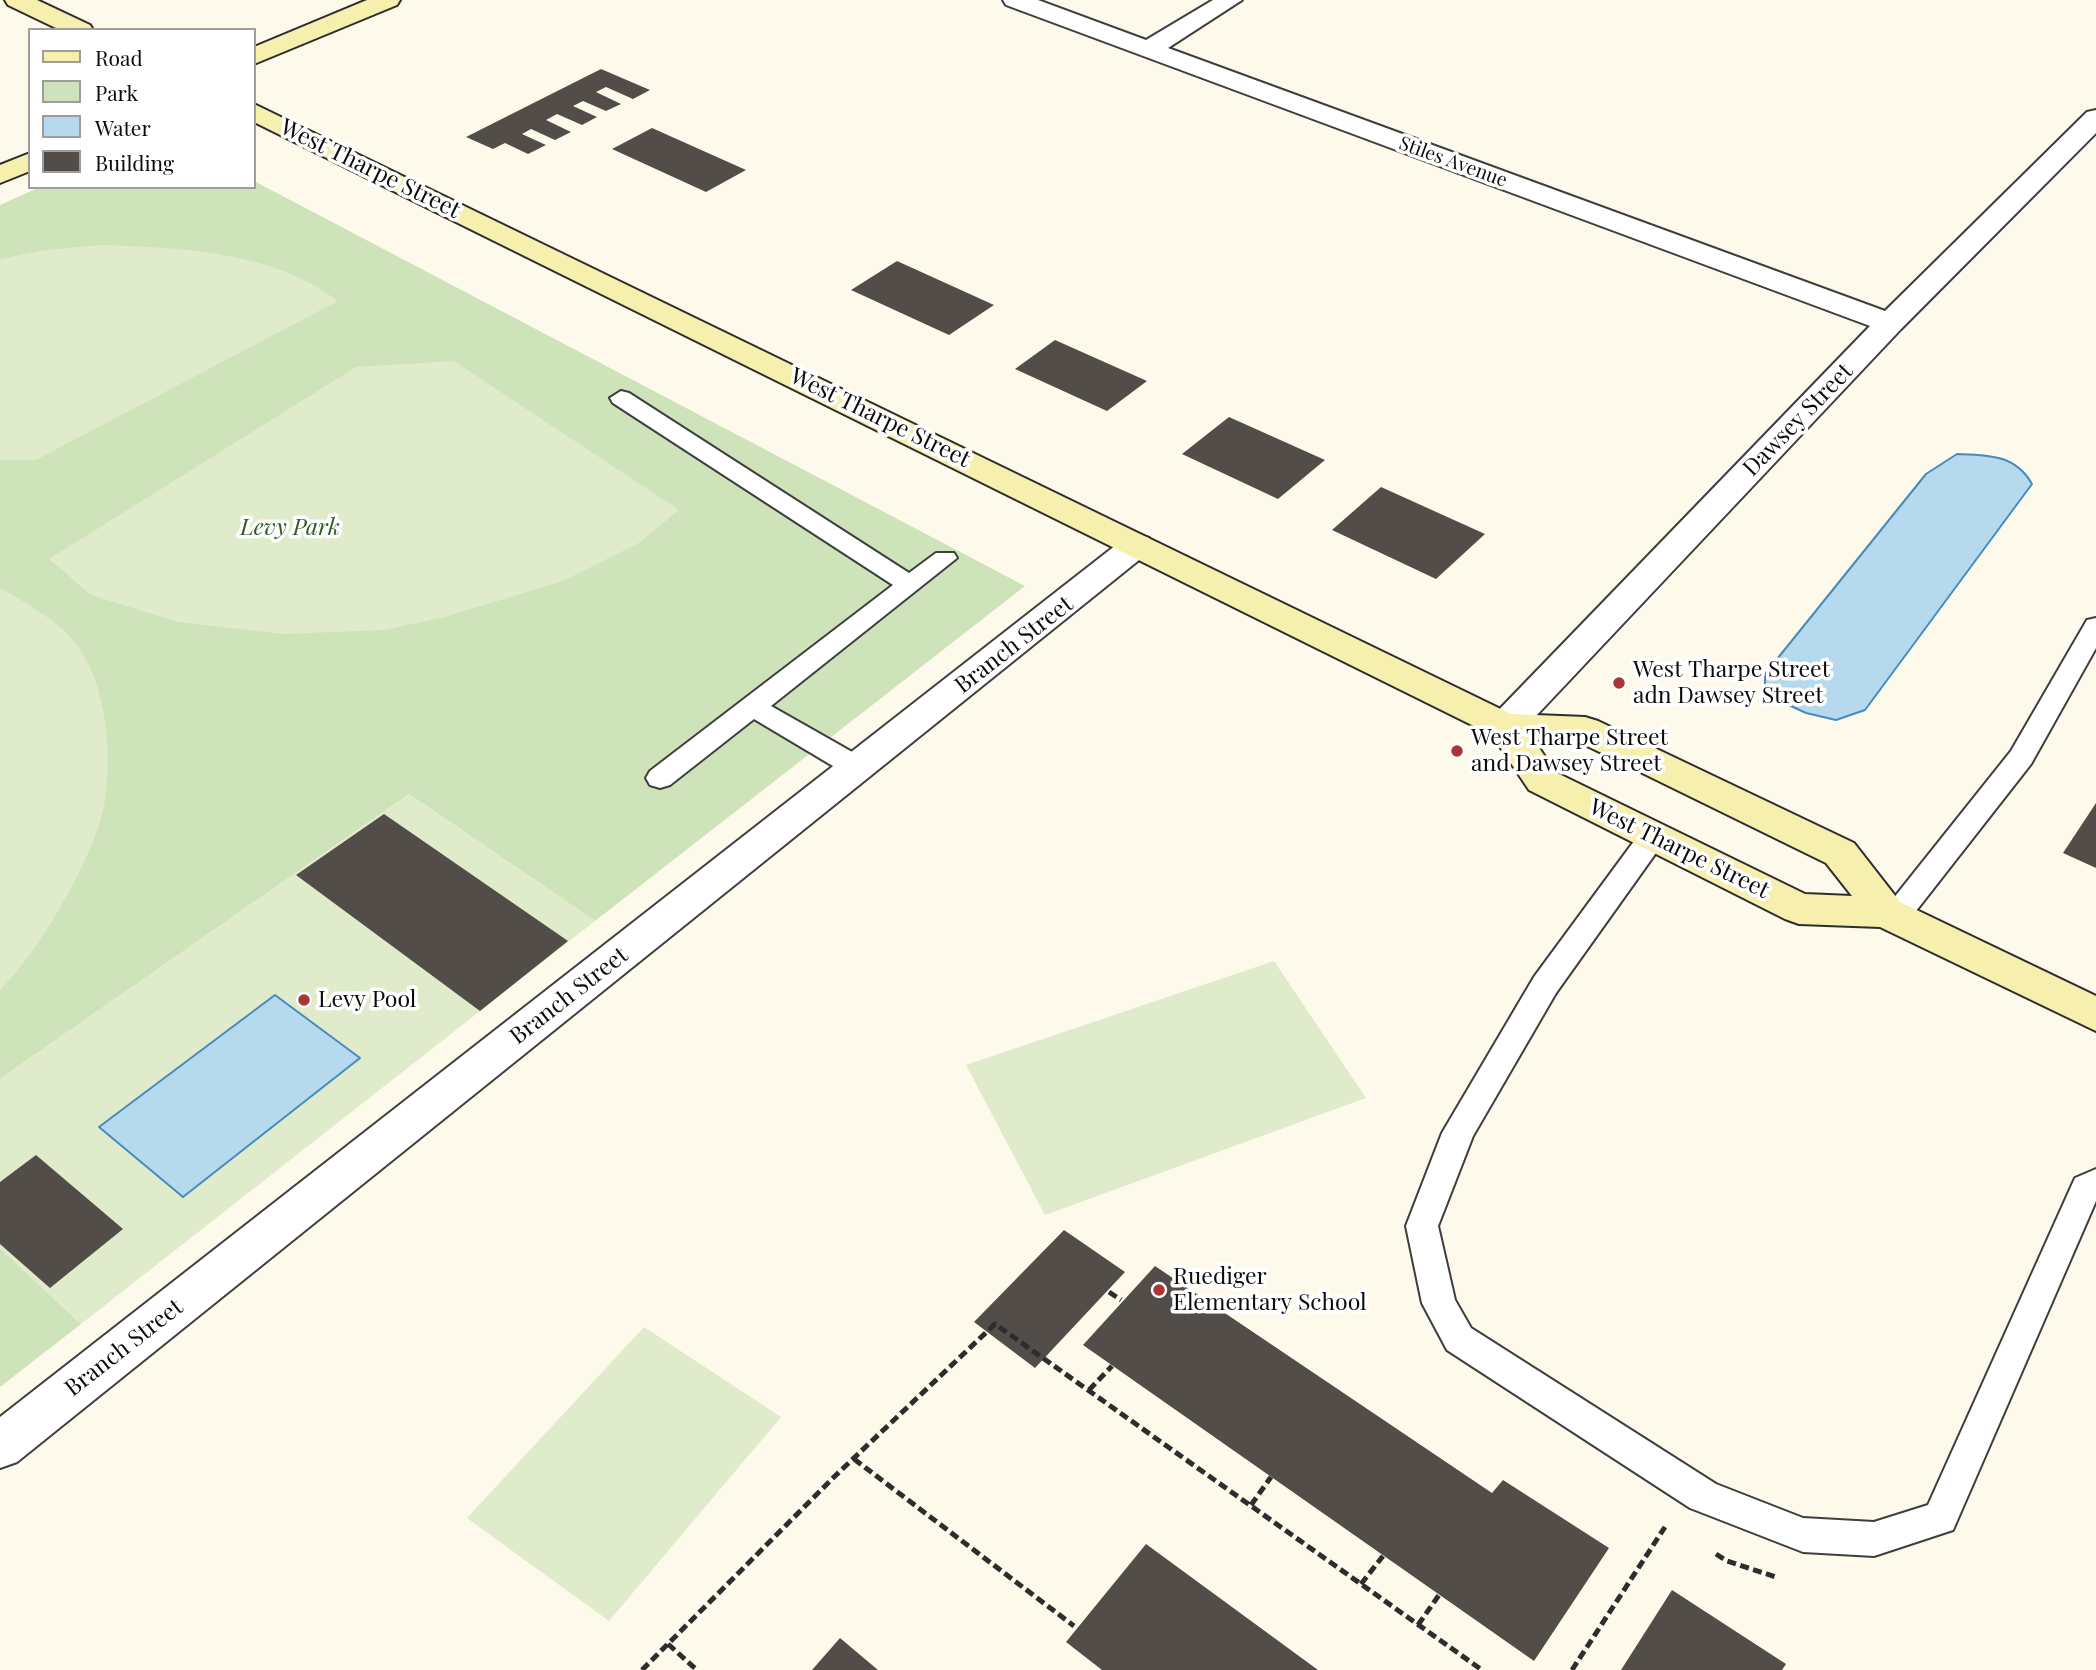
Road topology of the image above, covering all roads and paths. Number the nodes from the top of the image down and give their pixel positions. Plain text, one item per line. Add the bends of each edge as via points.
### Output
1 (17, 0) edge
2 (388, 0) edge
3 (1015, 0) edge
4 (1230, 0) edge
5 (76, 28) edge
6 (1148, 49) junction
7 (256, 55) edge
8 (256, 113) edge
9 (2096, 118) edge
10 (28, 161) edge
11 (0, 175) edge
12 (1890, 323) junction
13 (621, 398) dead end
14 (1137, 544) junction
15 (945, 558) dead end
16 (911, 585) junction
17 (2096, 626) edge
18 (753, 706) junction
19 (1504, 726) junction
20 (858, 768) junction
21 (660, 779) dead end
22 (1653, 836) junction
23 (1890, 914) junction
24 (2096, 1015) edge
25 (2096, 1182) edge
26 (1109, 1292) dead end
27 (1121, 1300) dead end
28 (1112, 1366) dead end
29 (1089, 1390) junction
30 (0, 1446) edge
31 (854, 1459) junction
32 (1272, 1477) dead end
33 (1251, 1505) junction
34 (1668, 1523) dead end
35 (1383, 1556) dead end
36 (1361, 1584) junction
37 (1439, 1595) dead end
38 (1418, 1625) junction
39 (1074, 1626) dead end
40 (668, 1644) junction
41 (642, 1670) edge
42 (697, 1670) edge
43 (1482, 1670) edge
44 (1572, 1670) edge

1 - 5 main road
2 - 7 main road
3 - 6 street, Stiles Avenue
4 - 6 street
6 - 12 street, Stiles Avenue
8 - 14 main road, West Tharpe Street
9 - 12 street, Dawsey Street
10 - 11 main road
12 - 19 street, Dawsey Street
13 - 16 lane
14 - 19 main road, West Tharpe Street
14 - 20 street, Branch Street
15 - 16 lane
16 - 18 lane
17 - 23 lane via 2021,757
18 - 20 lane
18 - 21 lane
19 - 22 main road, West Tharpe Street via 1542,781
19 - 23 main road, West Tharpe Street via 1586,730 1840,853
20 - 30 street, Branch Street
22 - 23 main road, West Tharpe Street via 1799,909
22 - 25 lane via 1545,985 1458,1133 1422,1226 1438,1303 1459,1339 1703,1496 1803,1535 1874,1539 1940,1518 2086,1187
23 - 24 main road, West Tharpe Street
26 - 27 path
28 - 29 path
29 - 31 path via 995,1324
29 - 33 path
31 - 39 path
31 - 40 path
32 - 33 path
33 - 36 path
34 - 44 path
35 - 36 path
36 - 38 path
37 - 38 path
38 - 43 path
40 - 41 path
40 - 42 path

